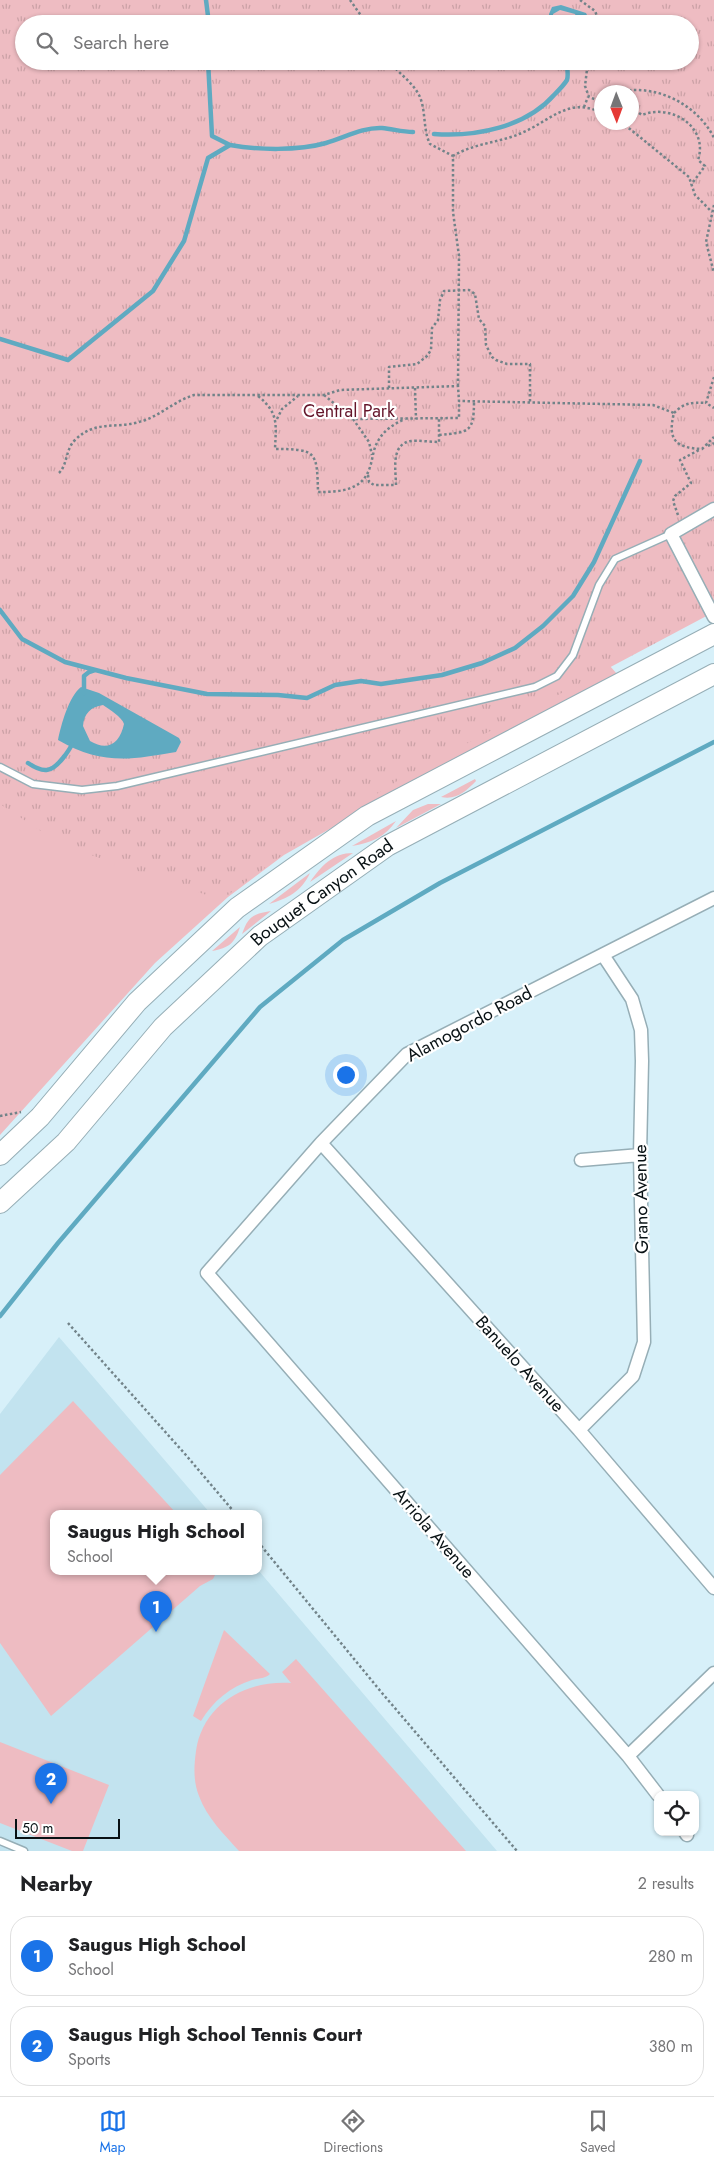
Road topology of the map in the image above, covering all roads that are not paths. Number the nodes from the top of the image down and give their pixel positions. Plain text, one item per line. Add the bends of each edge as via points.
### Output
1 (714, 510) edge
2 (671, 534) junction
3 (714, 617) edge
4 (714, 634) edge
5 (714, 674) edge
6 (0, 767) edge
7 (714, 898) edge
8 (602, 955) junction
9 (321, 1143) junction
10 (0, 1155) edge
11 (640, 1155) junction
12 (581, 1160) dead end
13 (0, 1204) edge
14 (208, 1273) joint
15 (579, 1430) junction
16 (714, 1588) edge
17 (714, 1673) edge
18 (628, 1756) junction
19 (655, 1791) edge
20 (0, 1841) edge
21 (24, 1851) edge

1 - 2 street
2 - 3 street
2 - 6 lane via 615,559 599,585 573,656 557,676 535,687 117,786 82,790 33,784
4 - 10 main road, Bouquet Canyon Road via 368,816 237,908 137,1002 40,1117
5 - 13 main road, Bouquet Canyon Road via 386,846 260,936 163,1026 66,1142
7 - 8 street, Alamogordo Road
8 - 9 street, Alamogordo Road via 407,1054
8 - 11 street, Grano Avenue via 632,999 640,1030
9 - 14 street, Alamogordo Road
9 - 15 street, Banuelo Avenue
11 - 12 street
11 - 15 street, Grano Avenue via 644,1342 633,1376
14 - 18 street, Arriola Avenue
15 - 16 street, Banuelo Avenue
17 - 18 street
18 - 19 street, Arriola Avenue
20 - 21 lane

